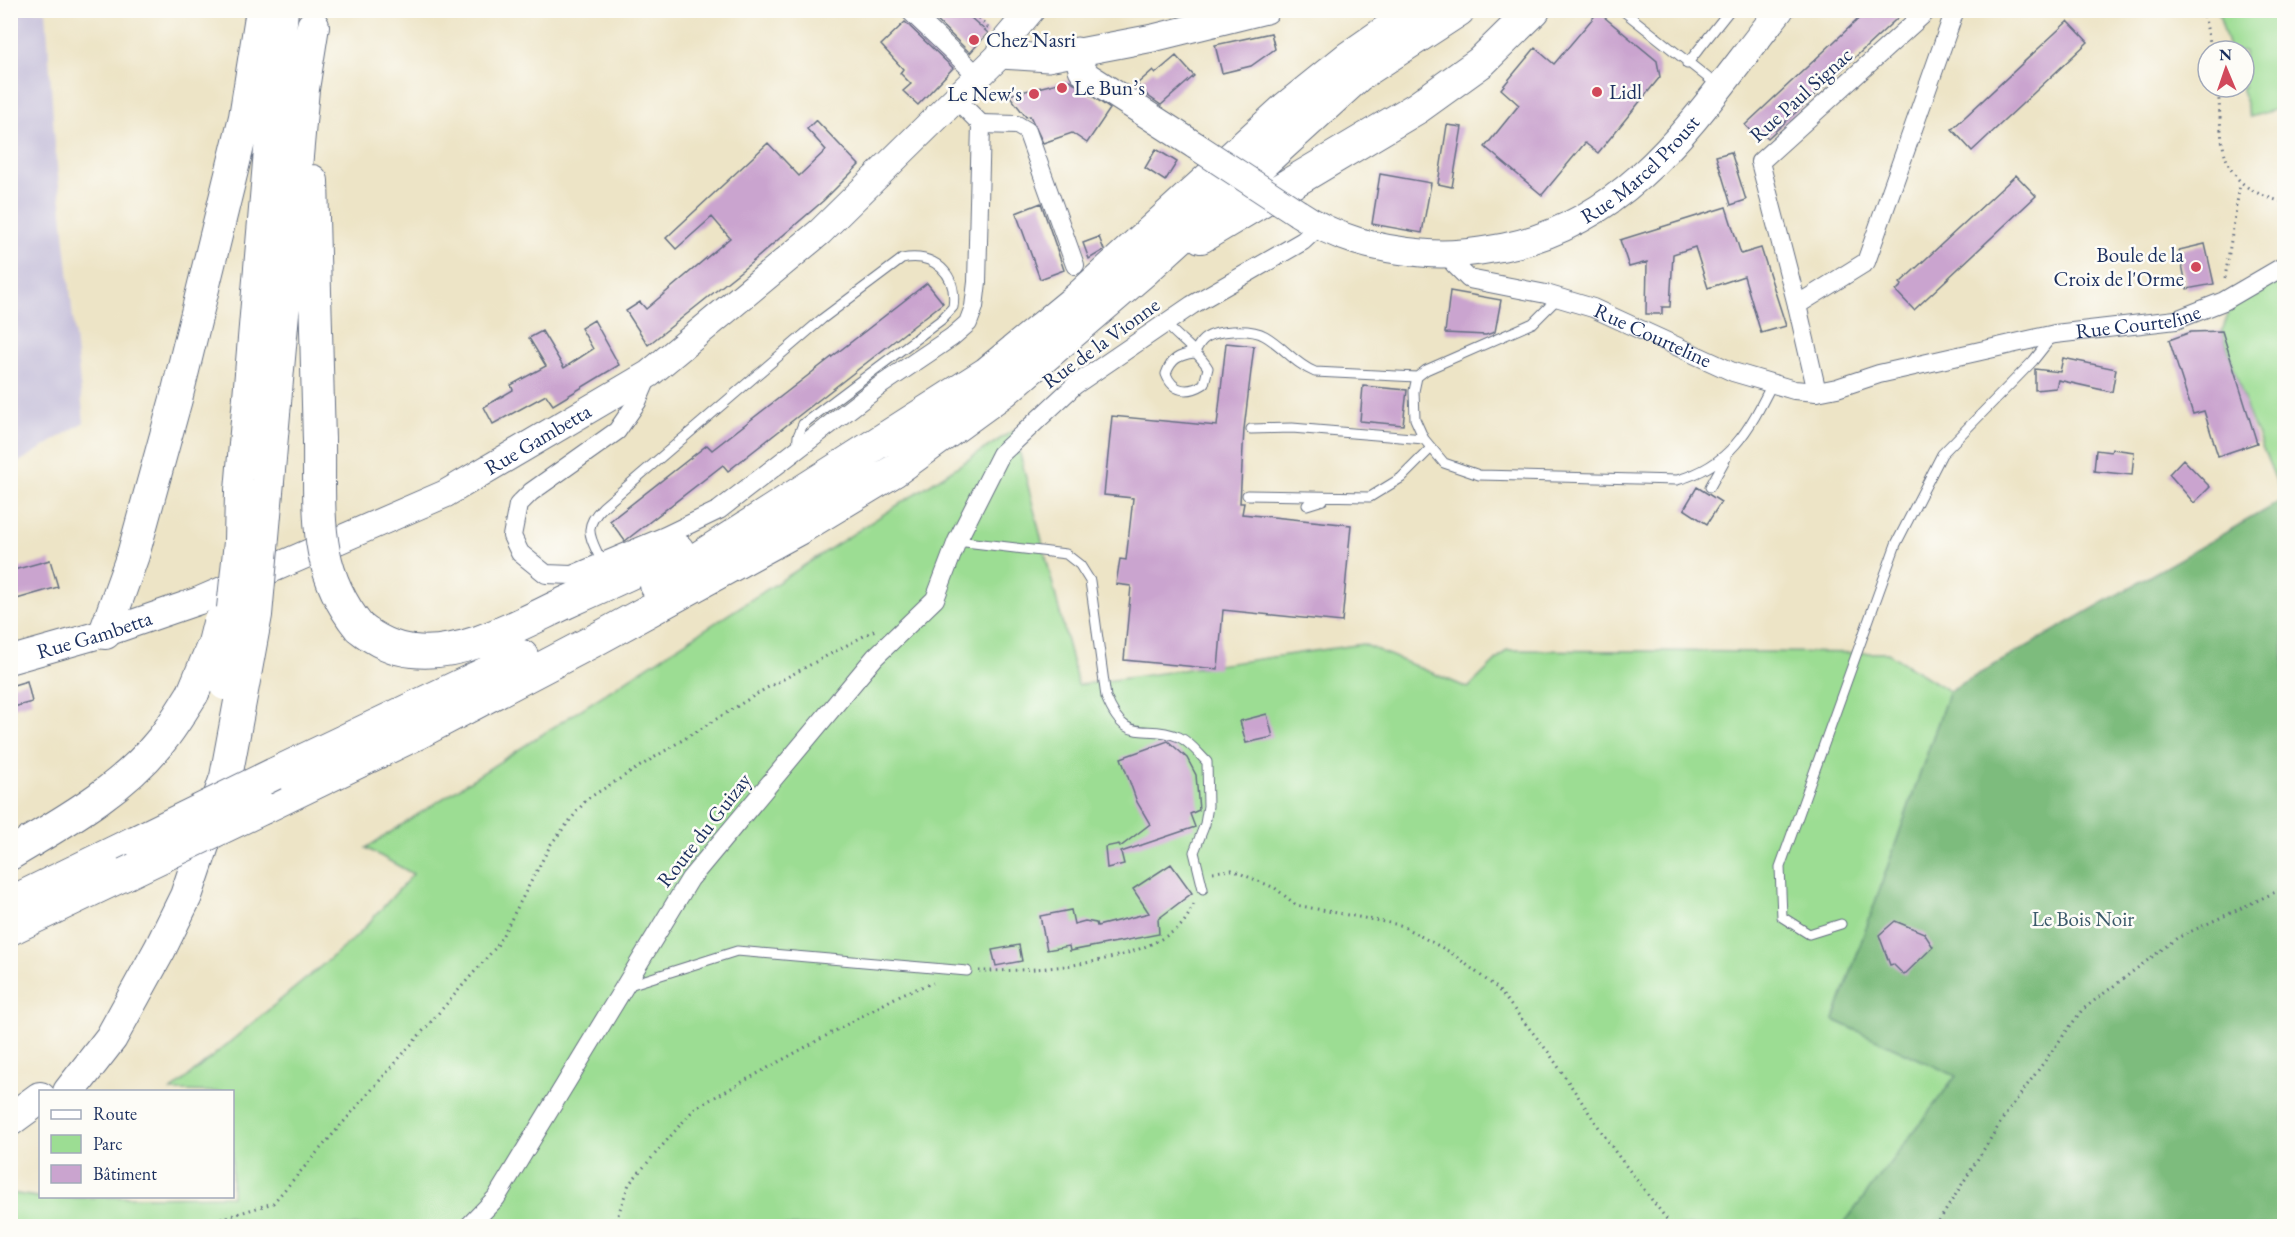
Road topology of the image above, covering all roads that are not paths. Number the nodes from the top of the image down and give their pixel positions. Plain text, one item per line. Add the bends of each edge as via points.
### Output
1 (262, 10) edge
2 (282, 10) edge
3 (909, 10) edge
4 (1266, 10) edge
5 (1417, 10) edge
6 (1459, 10) edge
7 (1534, 10) edge
8 (1622, 10) edge
9 (1730, 10) edge
10 (1780, 10) edge
11 (1928, 10) edge
12 (1955, 10) edge
13 (1034, 14) edge
14 (314, 18) edge
15 (1077, 51) junction
16 (1000, 55) junction
17 (1687, 64) junction
18 (977, 75) junction
19 (1719, 87) junction
20 (956, 99) junction
21 (981, 124) junction
22 (1308, 220) junction
23 (1451, 255) junction
24 (1075, 265) dead end
25 (2284, 266) edge
26 (1146, 269) junction
27 (1558, 298) junction
28 (1797, 306) junction
29 (1165, 323) junction
30 (2055, 334) junction
31 (1194, 353) junction
32 (649, 374) junction
33 (1418, 377) junction
34 (1772, 384) junction
35 (1816, 392) junction
36 (1251, 429) dead end
37 (896, 434) junction
38 (1424, 439) junction
39 (1431, 448) junction
40 (797, 449) junction
41 (1729, 454) junction
42 (1710, 487) dead end
43 (250, 493) junction
44 (1247, 495) dead end
45 (1330, 498) junction
46 (1307, 505) dead end
47 (957, 541) junction
48 (602, 563) junction
49 (105, 633) junction
50 (10, 660) edge
51 (235, 679) junction
52 (10, 854) edge
53 (1203, 889) road end
54 (10, 903) edge
55 (62, 904) junction
56 (1841, 924) dead end
57 (10, 929) edge
58 (10, 940) edge
59 (967, 970) road end
60 (623, 987) junction
61 (49, 1090) edge
62 (71, 1090) edge
63 (39, 1099) edge
64 (10, 1120) edge
65 (39, 1120) edge
66 (10, 1136) edge
67 (469, 1227) edge

1 - 49 highway via 245,117 176,399 133,555
2 - 43 highway
3 - 18 street
4 - 15 main road via 1153,38
5 - 37 highway via 1286,108 1077,299 987,373
6 - 26 highway via 1359,75
7 - 26 highway via 1481,62 1418,108
8 - 17 lane
9 - 17 lane
10 - 19 main road, Rue Marcel Proust
11 - 28 street, Rue Paul Signac via 1760,162
12 - 28 street via 1866,262
13 - 16 main road, Rue Gambetta via 1004,42
14 - 37 highway, bridge via 311,141 321,539 340,604 372,638 414,651 441,650 508,630 643,568
14 - 43 highway
15 - 16 main road via 1048,58
15 - 22 main road, bridge via 1088,76
16 - 18 main road, Rue Gambetta
17 - 19 lane
18 - 20 main road, Rue Gambetta
19 - 23 main road, Rue Marcel Proust via 1648,170 1591,216 1527,242
20 - 21 street
20 - 32 main road, Rue Gambetta via 820,232
21 - 24 street via 1017,124 1028,131
21 - 40 street via 977,282 968,323
22 - 23 main road via 1376,248
22 - 29 street, Rue de la Vionne via 1303,241
23 - 27 street, Rue Courteline via 1469,279
25 - 30 street, Rue Courteline via 2224,301 2176,320
26 - 55 highway, bridge via 1004,391 894,471 800,528 417,734
27 - 33 lane via 1533,323
27 - 34 street, Rue Courteline via 1593,308 1733,372
28 - 35 street, Rue Paul Signac
29 - 31 lane
29 - 47 street, Rue de la Vionne via 1075,385 1001,454
30 - 35 street, Rue Courteline
30 - 56 lane via 2034,361 1942,454 1896,544 1779,867 1782,917 1809,934
31 - 31 lane via 1179,355 1169,364 1166,374 1177,389 1197,388 1207,378 1208,368
31 - 33 lane via 1202,340 1220,333 1251,332 1265,336 1302,367 1315,372
32 - 48 street via 637,402 617,431 531,492 518,505 512,525 512,536 520,553 546,574 572,575
32 - 49 main road, Rue Gambetta via 445,494 198,601
33 - 38 lane via 1413,404
34 - 35 street, Rue Courteline
34 - 41 lane
36 - 38 lane via 1292,428
37 - 54 highway, bridge via 560,639
38 - 39 lane
39 - 41 lane via 1444,463 1479,475 1677,480 1695,475
39 - 45 lane via 1401,478 1370,497
40 - 48 street via 719,510
40 - 48 lane via 803,424 941,320 952,307 952,287 938,265 917,256 902,259 822,320 603,507 590,520 589,527
41 - 42 lane
43 - 51 highway, bridge via 240,542
43 - 52 highway, bridge via 232,530 221,614 214,643 193,693 159,744 135,768 77,812
44 - 45 lane
45 - 46 lane
47 - 53 lane via 1066,554 1080,565 1090,581 1111,710 1135,731 1187,741 1207,762 1208,806 1194,852
47 - 60 street, Route du Guizay via 935,598 874,657 690,879
49 - 50 main road, Rue Gambetta
51 - 61 highway via 165,897 95,1029
51 - 62 highway via 226,777 186,896 111,1038
55 - 57 highway
55 - 58 highway
59 - 60 lane via 737,951
60 - 67 street, Route du Guizay via 496,1198
63 - 64 highway
65 - 66 highway

